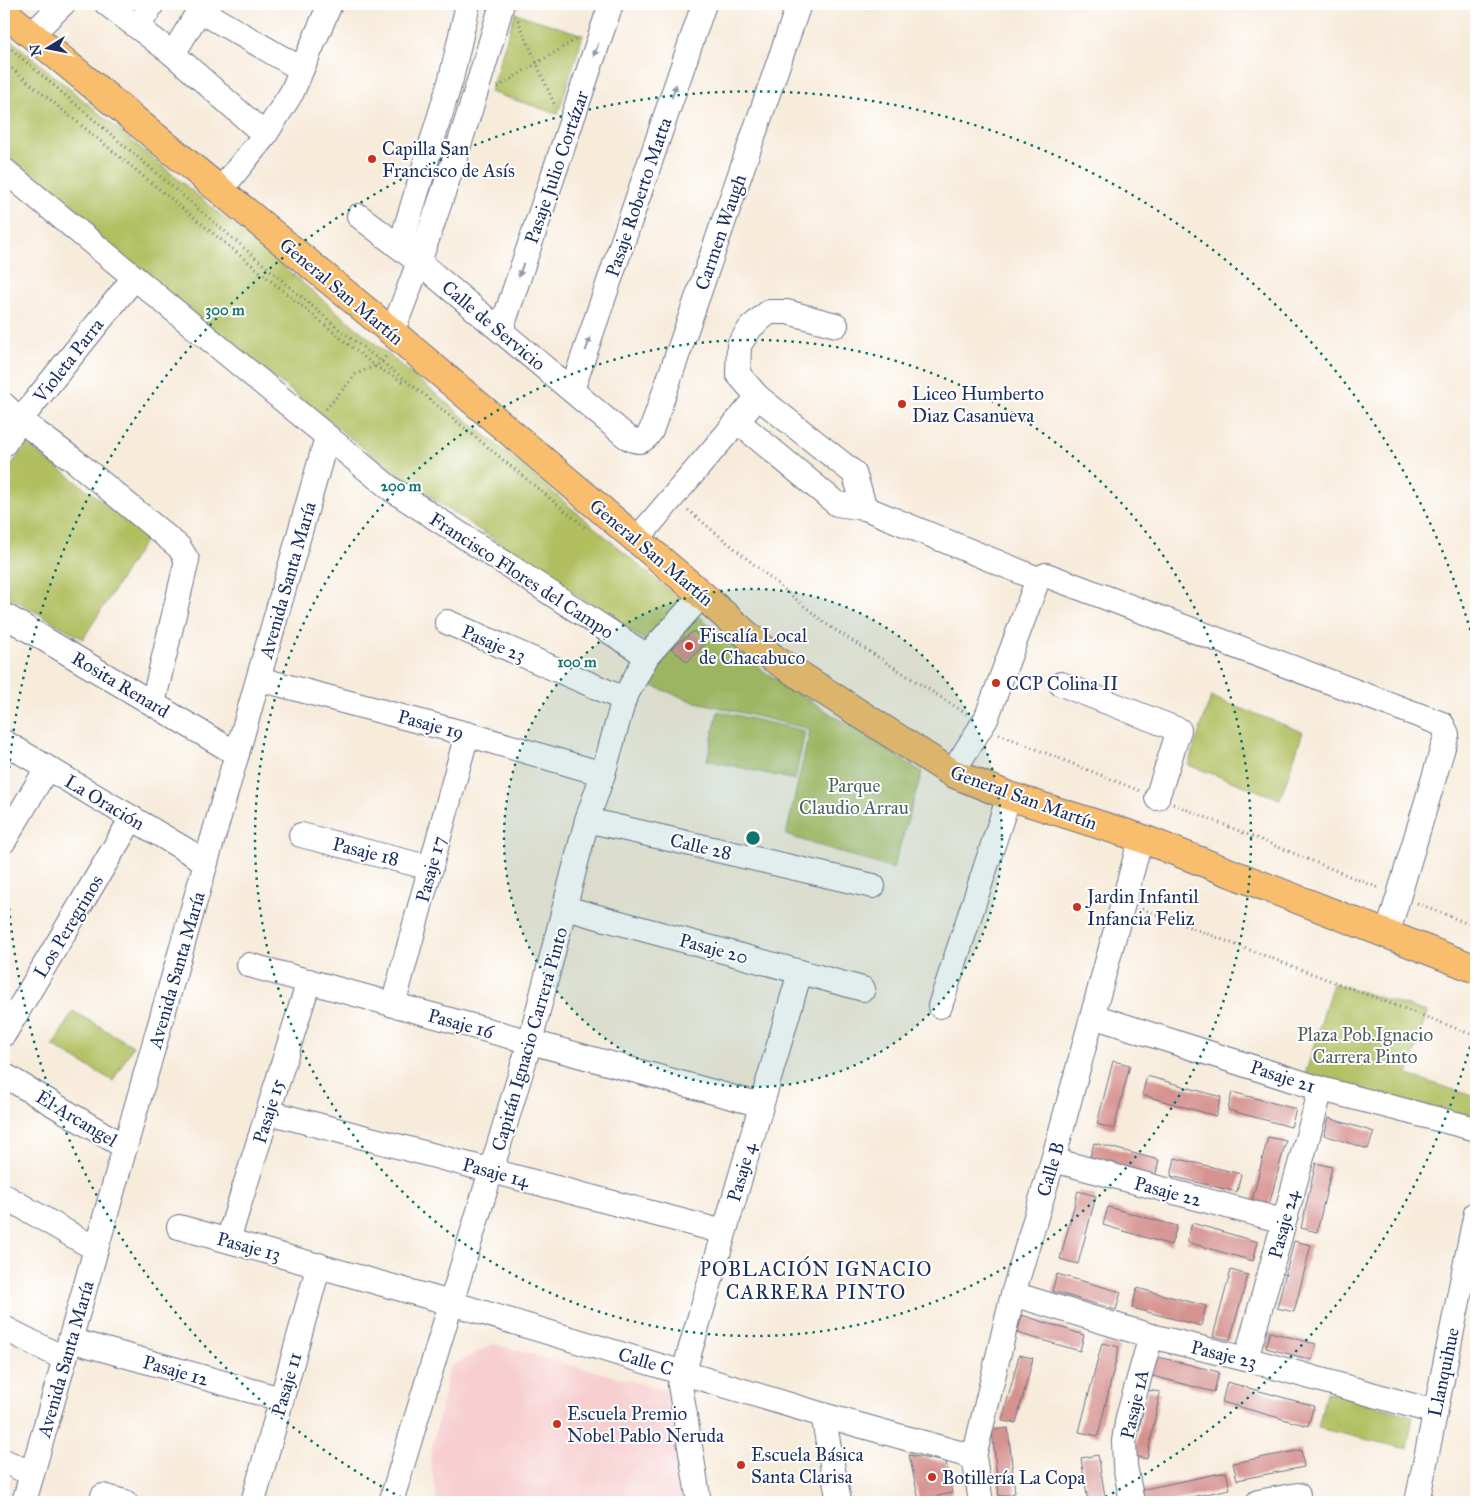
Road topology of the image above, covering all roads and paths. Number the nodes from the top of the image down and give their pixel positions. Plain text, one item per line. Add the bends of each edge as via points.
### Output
1 (107, 4) edge
2 (152, 4) edge
3 (330, 4) edge
4 (468, 4) edge
5 (704, 4) edge
6 (799, 4) edge
7 (53, 7) edge
8 (201, 7) edge
9 (509, 8) edge
10 (4, 12) edge
11 (608, 12) edge
12 (138, 27) junction
13 (32, 35) junction
14 (4, 43) edge
15 (174, 54) junction
16 (4, 62) edge
17 (536, 64) junction
18 (301, 69) junction
19 (475, 97) junction
20 (265, 135) junction
21 (566, 137) junction
22 (4, 170) edge
23 (220, 190) junction
24 (359, 216) dead end
25 (400, 247) junction
26 (420, 263) junction
27 (134, 278) junction
28 (836, 324) dead end
29 (501, 330) junction
30 (396, 336) junction
31 (381, 362) junction
32 (375, 366) junction
33 (405, 383) dead end
34 (572, 390) junction
35 (758, 397) junction
36 (12, 413) edge
37 (737, 421) junction
38 (320, 431) junction
39 (628, 437) joint
40 (4, 444) edge
41 (673, 496) junction
42 (865, 508) junction
43 (590, 531) dead end
44 (637, 540) junction
45 (1038, 579) junction
46 (702, 595) junction
47 (4, 615) edge
48 (447, 622) dead end
49 (647, 656) junction
50 (259, 678) junction
51 (1061, 684) dead end
52 (624, 699) junction
53 (153, 703) junction
54 (974, 718) dead end
55 (467, 734) junction
56 (999, 734) dead end
57 (4, 742) edge
58 (237, 754) junction
59 (46, 768) junction
60 (952, 773) junction
61 (602, 774) junction
62 (1009, 796) junction
63 (1157, 798) junction
64 (132, 818) junction
65 (587, 820) junction
66 (301, 834) dead end
67 (1141, 838) junction
68 (4, 840) edge
69 (206, 862) junction
70 (431, 868) junction
71 (873, 886) dead end
72 (1385, 890) dead end
73 (1412, 901) dead end
74 (566, 908) junction
75 (1142, 909) dead end
76 (1476, 927) edge
77 (1387, 935) junction
78 (249, 965) dead end
79 (1476, 969) edge
80 (800, 972) junction
81 (309, 982) junction
82 (863, 989) dead end
83 (393, 1005) junction
84 (940, 1006) dead end
85 (1093, 1016) junction
86 (4, 1034) edge
87 (1476, 1036) edge
88 (530, 1042) junction
89 (4, 1075) edge
90 (1321, 1089) junction
91 (761, 1105) junction
92 (268, 1112) junction
93 (1476, 1129) edge
94 (125, 1147) junction
95 (1053, 1160) junction
96 (492, 1171) junction
97 (4, 1196) edge
98 (1476, 1213) edge
99 (1283, 1221) junction
100 (179, 1227) dead end
101 (724, 1232) junction
102 (228, 1240) junction
103 (1473, 1246) edge
104 (96, 1249) junction
105 (319, 1265) junction
106 (1014, 1294) junction
107 (451, 1303) junction
108 (4, 1328) edge
109 (1151, 1336) junction
110 (68, 1349) junction
111 (1246, 1359) junction
112 (683, 1372) junction
113 (281, 1400) junction
114 (1435, 1412) junction
115 (823, 1415) junction
116 (974, 1457) junction
117 (4, 1461) edge
118 (32, 1474) junction
119 (1298, 1495) dead end
120 (24, 1502) edge
121 (253, 1502) edge
122 (392, 1502) edge
123 (699, 1502) edge
124 (839, 1502) edge
125 (981, 1502) edge
126 (1132, 1502) edge
127 (1258, 1502) edge
128 (1416, 1502) edge

1 - 12 street
2 - 12 street
3 - 18 street
4 - 25 street via 451,79
34 -> 5 street, Pasaje Roberto Matta
6 - 39 street, Carmen Waugh via 652,431 640,442
7 - 13 street
8 - 15 street
8 - 18 street
9 - 17 path
9 - 19 street
10 - 13 main road, General San Martín
11 - 17 path via 583,35
11 -> 21 street, Pasaje Julio Cortázar
12 - 15 street
13 - 23 main road, General San Martín
14 - 31 path
15 - 20 street
16 - 32 path
17 - 19 path via 490,92
17 - 21 path
18 - 20 street via 292,92
19 - 26 street
20 - 23 street
21 -> 29 street, Pasaje Julio Cortázar
22 - 27 street, Francisco Flores del Campo
23 - 30 main road, General San Martín
24 - 25 street, Calle de Servicio
25 - 26 street, Calle de Servicio
26 - 29 street, Calle de Servicio
26 - 30 street
27 - 36 street, Violeta Parra
27 - 38 street, Francisco Flores del Campo
28 - 35 street via 787,312 768,312 751,327 739,346 738,374
29 - 34 street, Calle de Servicio
30 - 31 path
30 - 44 main road, General San Martín
31 - 32 path
31 - 43 path
32 - 33 path
32 - 38 path via 356,374
34 - 39 street, Calle de Servicio
35 - 37 street
35 - 42 street via 854,473
36 - 40 street, Violeta Parra
36 - 53 street via 179,547 187,560
37 - 41 street
37 - 42 street via 837,504
38 - 49 street, Francisco Flores del Campo via 391,489
38 - 50 street, Avenida Santa María
41 - 44 street
41 - 54 path via 826,624
42 - 45 street
44 - 46 main road, General San Martín
45 - 60 street via 986,719
45 - 77 street via 1046,575 1442,724 1448,734
46 - 49 street, Capitán Ignacio Carrera Pinto
46 - 60 main road, General San Martín via 773,658
47 - 53 street, Rosita Renard
48 - 52 street, Pasaje 23
49 - 52 street, Capitán Ignacio Carrera Pinto
50 - 55 street, Pasaje 19
50 - 58 street, Avenida Santa María
51 - 63 street via 1179,730
52 - 61 street, Capitán Ignacio Carrera Pinto
53 - 58 street, Rosita Renard
55 - 61 street, Pasaje 19
55 - 70 street, Pasaje 17
56 - 63 path
57 - 59 street, La Oración
58 - 69 street, Avenida Santa María
59 - 64 street, La Oración
59 - 68 street
60 - 62 main road, General San Martín
61 - 65 street, Capitán Ignacio Carrera Pinto
62 - 67 main road, General San Martín
62 - 84 street
63 - 72 path
64 - 69 street, La Oración
64 - 86 street, Los Peregrinos
65 - 71 street, Calle 28
65 - 74 street, Capitán Ignacio Carrera Pinto
66 - 70 street, Pasaje 18
67 - 77 main road, General San Martín
67 - 85 street, Calle B
69 - 94 street, Avenida Santa María
70 - 83 street, Pasaje 17
73 - 76 path
74 - 80 street, Pasaje 20
74 - 88 street, Capitán Ignacio Carrera Pinto
75 - 87 path
77 - 79 main road, General San Martín
78 - 81 street, Pasaje 16
80 - 82 street, Pasaje 20
80 - 91 street, Pasaje 4
81 - 83 street, Pasaje 16
81 - 92 street, Pasaje 15
83 - 88 street, Pasaje 16
85 - 90 street, Pasaje 21
85 - 95 street, Calle B
88 - 91 street, Pasaje 16
88 - 96 street, Capitán Ignacio Carrera Pinto
89 - 94 street, El Arcangel
90 - 93 street, Pasaje 21
90 - 99 street, Pasaje 24
91 - 101 street, Pasaje 4
92 - 96 street, Pasaje 14
92 - 102 street, Pasaje 15
94 - 104 street, Avenida Santa María
95 - 99 street, Pasaje 22
95 - 106 street, Calle B
96 - 101 street, Pasaje 14
96 - 107 street, Capitán Ignacio Carrera Pinto
97 - 104 street
98 - 103 street, Llanquihue
99 - 111 street, Pasaje 24
100 - 102 street, Pasaje 13
101 - 112 street, Pasaje 4
102 - 105 street, Pasaje 13
103 - 114 street, Llanquihue
104 - 110 street, Avenida Santa María
105 - 107 street, Calle C
105 - 113 street, Pasaje 11
106 - 109 street, Pasaje 23
106 - 116 street, Calle B
107 - 112 street, Calle C
107 - 122 street, Capitán Ignacio Carrera Pinto
108 - 110 street, Pasaje 12
109 - 111 street, Pasaje 23
109 - 126 street, Pasaje 1A via 1124,1441
110 - 113 street, Pasaje 12
110 - 118 street, Avenida Santa María
111 - 114 street, Pasaje 23
112 - 115 street, Calle C
112 - 123 street, Pasaje 4 via 680,1385
113 - 121 street, Pasaje 11
114 - 128 street, Llanquihue
115 - 116 street, Calle C
115 - 124 street
116 - 125 street, Calle B
117 - 118 street
118 - 120 street, Avenida Santa María
119 - 127 street

